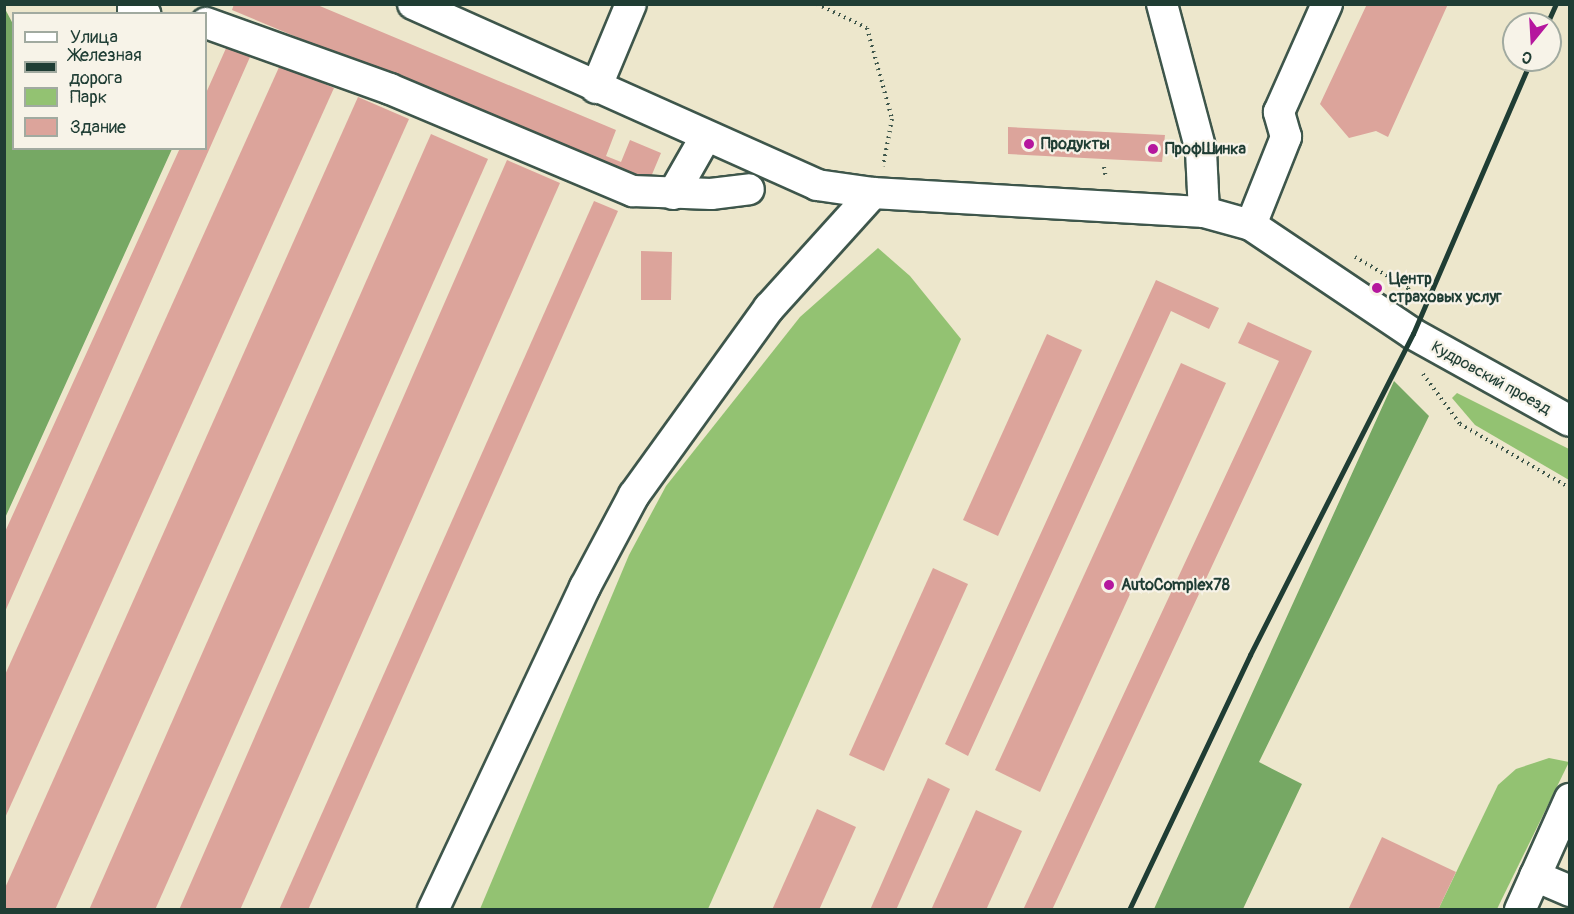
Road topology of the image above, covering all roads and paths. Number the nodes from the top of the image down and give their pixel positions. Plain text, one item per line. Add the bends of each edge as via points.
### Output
1 (413, 4) edge
2 (631, 4) edge
3 (817, 4) edge
4 (1162, 4) edge
5 (1328, 4) edge
6 (207, 23) edge
7 (596, 88) junction
8 (705, 138) junction
9 (749, 189) dead end
10 (673, 194) junction
11 (873, 194) junction
12 (1204, 212) junction
13 (1251, 225) junction
14 (1420, 371) dead end
15 (1569, 421) edge
16 (1569, 488) edge
17 (1569, 799) edge
18 (1535, 876) junction
19 (1569, 891) edge
20 (433, 909) edge
21 (1520, 909) edge

1 - 7 street, Кудровский проезд
2 - 7 street
3 - 11 path via 867,28 883,74 892,119
4 - 12 street via 1201,151
5 - 13 street via 1279,112 1286,138
6 - 10 street via 390,89 633,191
7 - 8 street, Кудровский проезд
8 - 10 street
8 - 11 street, Кудровский проезд via 817,184
9 - 10 street
11 - 12 street, Кудровский проезд
11 - 20 street via 769,308 634,495
12 - 13 street, Кудровский проезд
13 - 15 street, Кудровский проезд via 1413,333
14 - 16 path via 1460,424
17 - 18 street
18 - 19 street
18 - 21 street

